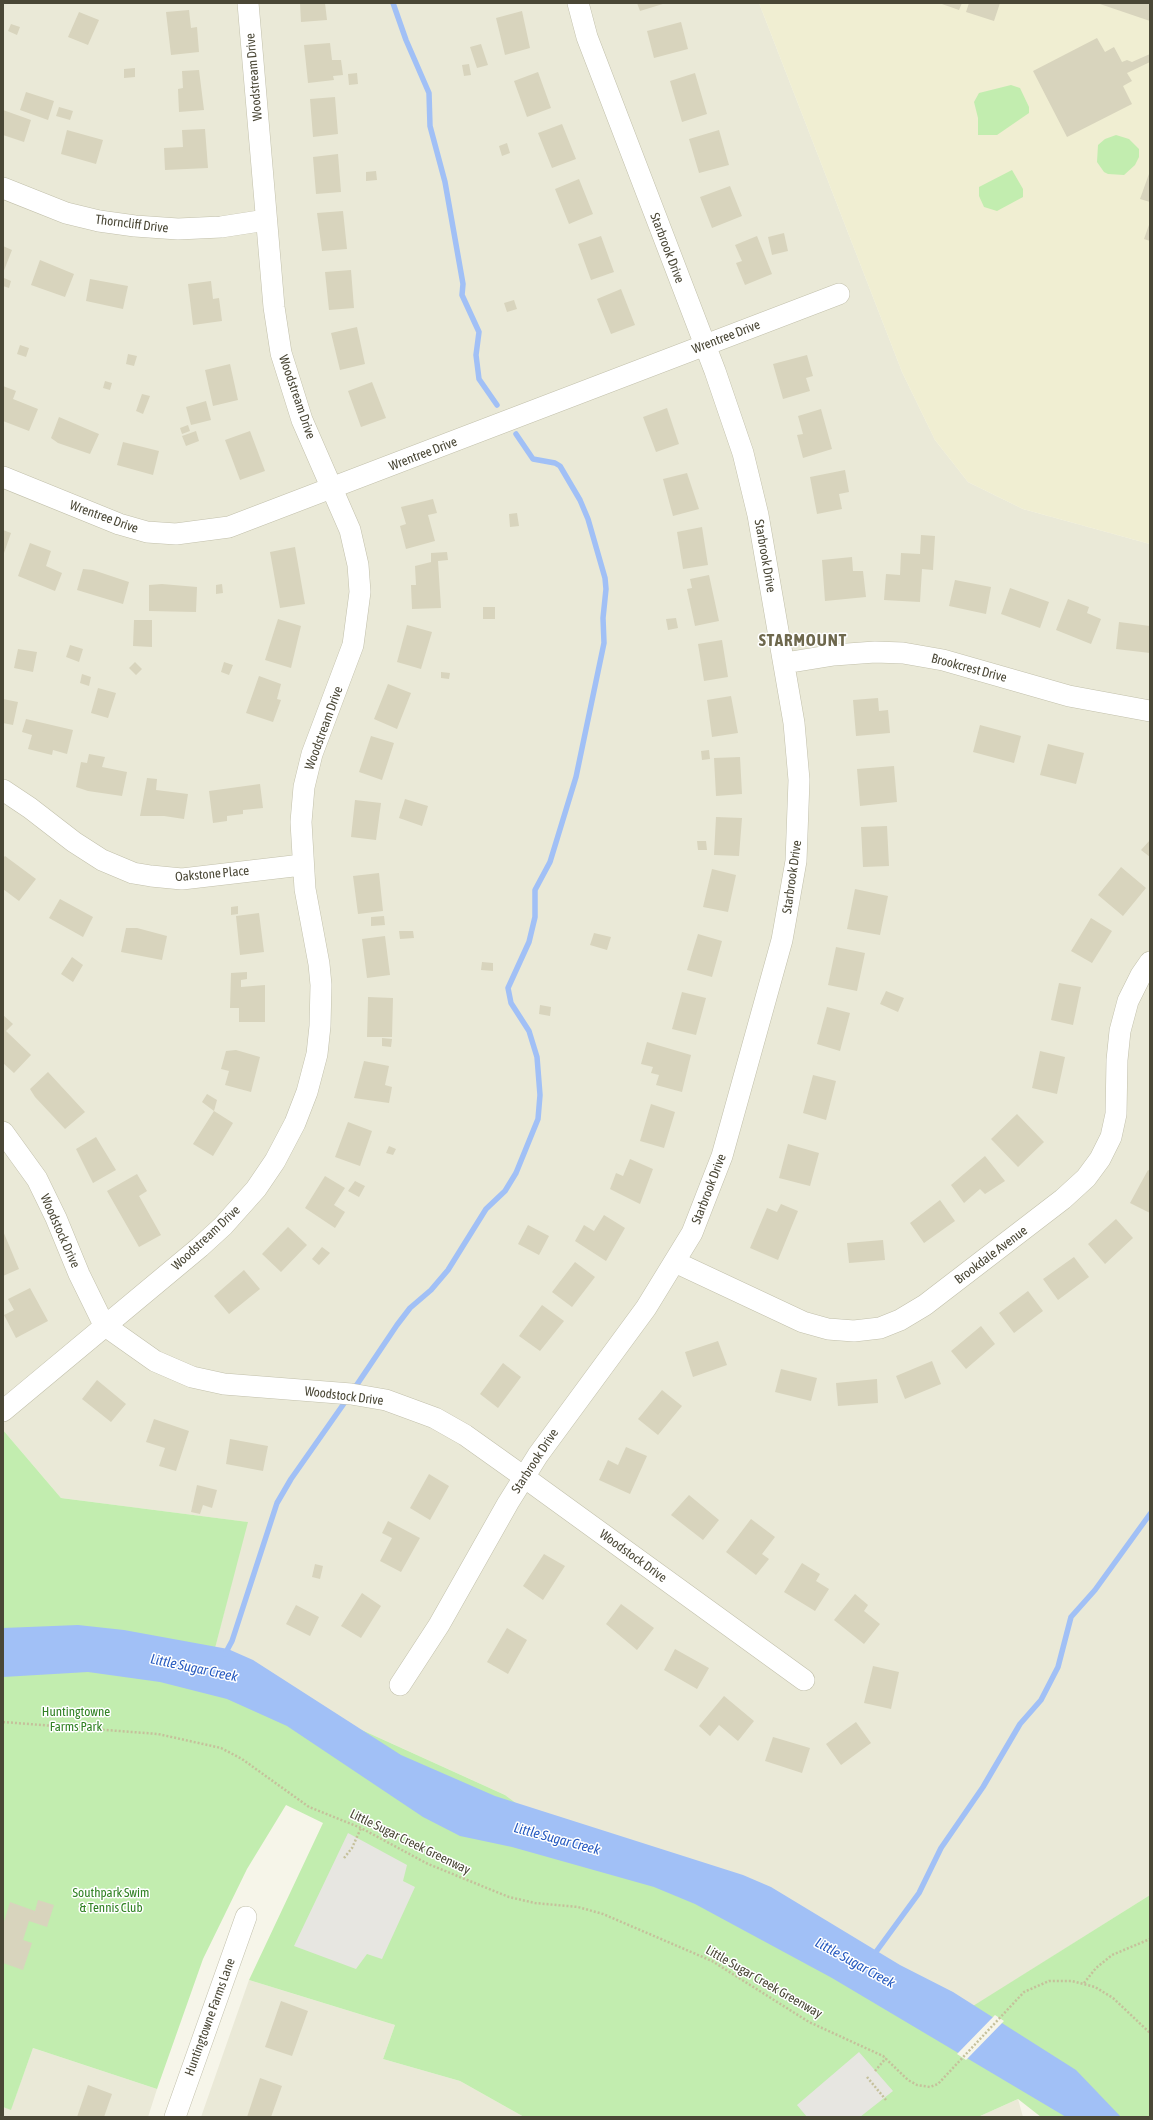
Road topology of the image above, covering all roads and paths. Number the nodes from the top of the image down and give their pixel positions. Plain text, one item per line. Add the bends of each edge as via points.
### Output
1 (248, 3) edge
2 (578, 3) edge
3 (3, 188) edge
4 (266, 220) junction
5 (838, 294) dead end
6 (705, 345) junction
7 (3, 477) edge
8 (333, 488) junction
9 (785, 663) junction
10 (1150, 711) edge
11 (3, 790) edge
12 (302, 865) junction
13 (1150, 962) edge
14 (3, 1132) edge
15 (675, 1262) junction
16 (104, 1325) junction
17 (3, 1410) edge
18 (524, 1477) junction
19 (804, 1680) dead end
20 (400, 1685) dead end
21 (3, 1722) edge
22 (361, 1828) junction
23 (344, 1858) dead end
24 (246, 1917) dead end
25 (1150, 1939) edge
26 (1084, 1983) junction
27 (1150, 2033) edge
28 (886, 2058) junction
29 (875, 2070) dead end
30 (867, 2077) dead end
31 (886, 2100) dead end
32 (175, 2117) edge

1 - 4 street, Woodstream Drive
2 - 6 street, Starbrook Drive via 587,37
3 - 4 street, Thorncliff Drive via 66,213 135,226 178,229 222,227
4 - 8 street, Woodstream Drive via 274,307 285,368 302,420
5 - 6 street, Wrentree Drive
6 - 8 street, Wrentree Drive
6 - 9 street, Starbrook Drive via 743,453 758,515
7 - 8 street, Wrentree Drive via 119,524 147,532 176,534 229,527
8 - 12 street, Woodstream Drive via 350,530 358,565 359,610 349,659 312,754 304,787 300,822
9 - 10 street, Brookcrest Drive via 834,655 903,653 943,660 1069,696
9 - 15 street, Starbrook Drive via 794,723 800,808 788,914 722,1156 703,1208
11 - 12 street, Oakstone Place via 80,846 102,860 133,873 182,879
12 - 16 street, Woodstream Drive via 319,964 320,1026 317,1054 307,1092 295,1123 275,1161 256,1189 224,1226
13 - 15 street, Brookdale Avenue via 1128,1001 1120,1031 1116,1114 1111,1137 1100,1159 1086,1178 1064,1199 925,1305 880,1328 854,1331 828,1329 803,1322
14 - 16 street, Woodstock Drive via 37,1179
15 - 18 street, Starbrook Drive via 646,1308 581,1394
16 - 17 street, Woodstream Drive
16 - 18 street, Woodstock Drive via 155,1361 192,1377 224,1384 351,1394 404,1406 435,1418 465,1435
18 - 19 street, Woodstock Drive
18 - 20 street, Starbrook Drive via 439,1625
21 - 22 path, Little Sugar Creek Greenway via 158,1734 221,1748 242,1759 309,1807
22 - 23 path via 352,1848
22 - 28 path, Little Sugar Creek Greenway via 410,1856 482,1887 522,1900 593,1911 653,1934 712,1961 809,2022
24 - 32 street, Huntingtowne Farms Lane
25 - 26 path via 1112,1954
26 - 27 path, Little Sugar Creek Greenway via 1113,1998
26 - 28 path, Little Sugar Creek Greenway via 1056,1980 1024,1992 942,2080 930,2087 916,2085 908,2080
28 - 29 path
30 - 31 path

